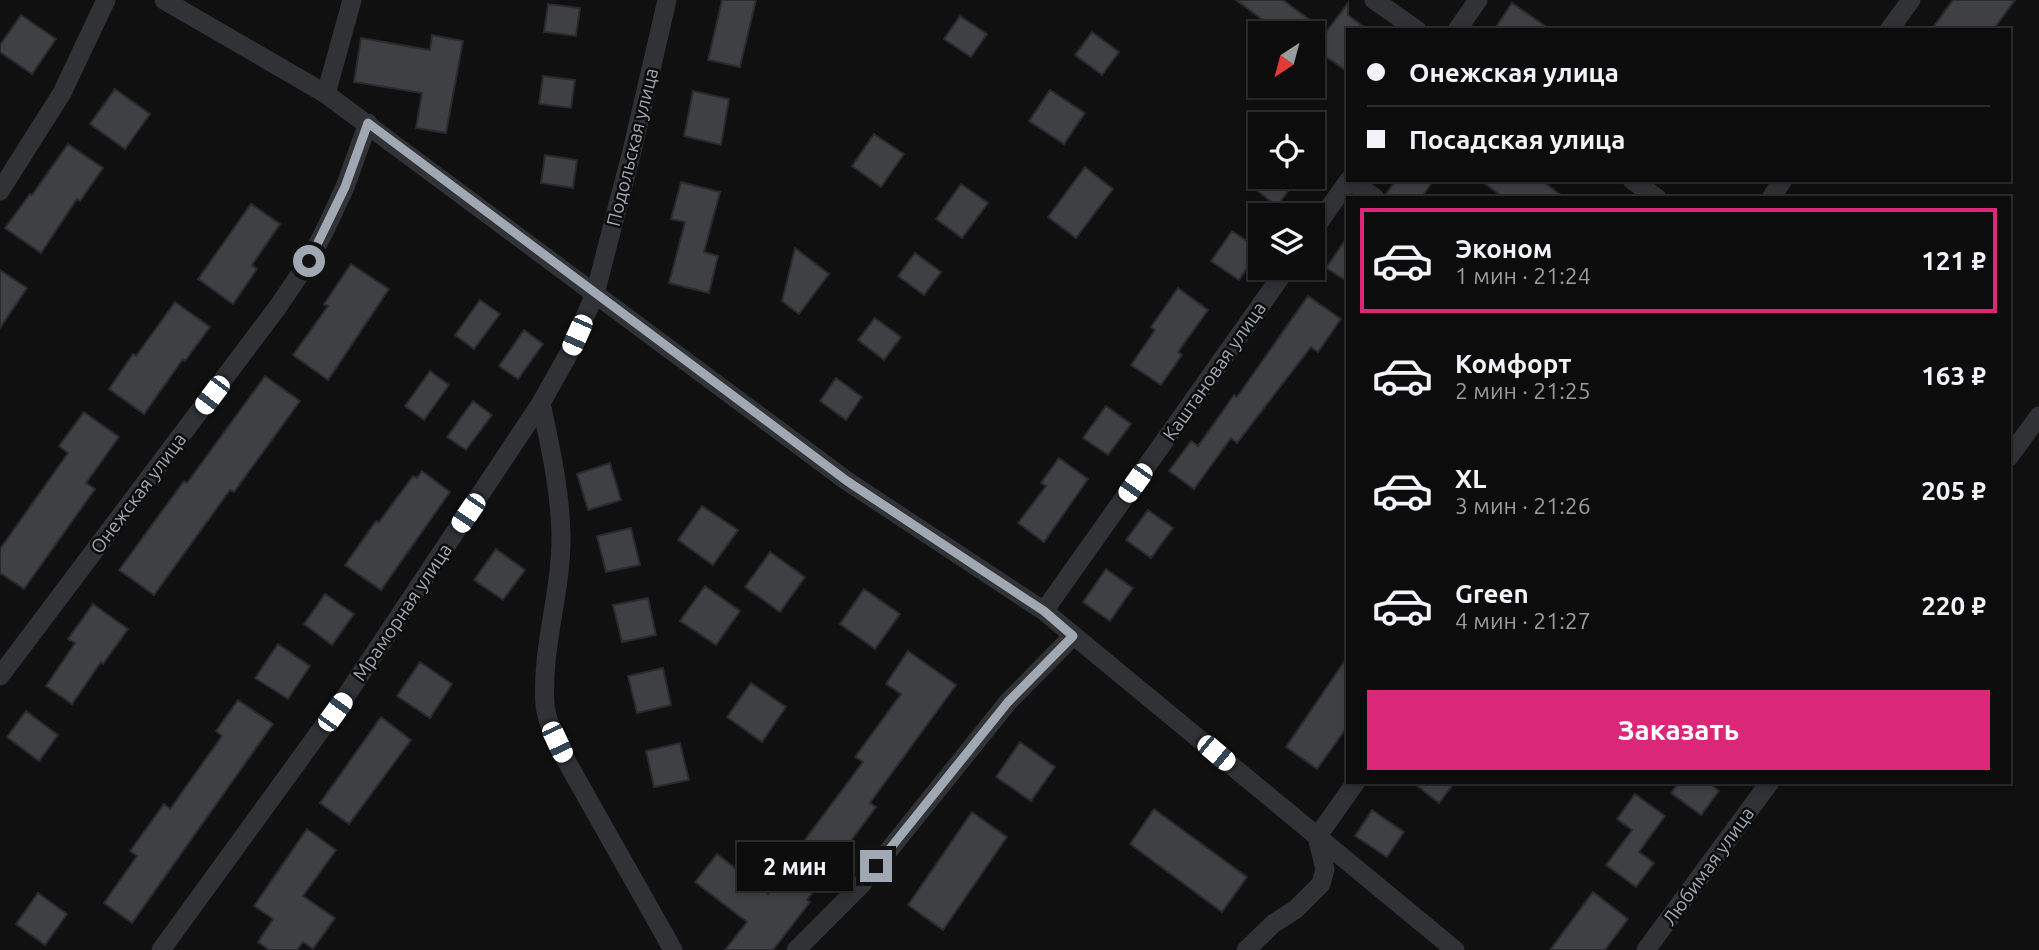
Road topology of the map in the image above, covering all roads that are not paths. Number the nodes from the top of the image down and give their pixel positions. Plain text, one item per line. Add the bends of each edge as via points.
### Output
1 (106, 0) edge
2 (164, 0) edge
3 (352, 0) edge
4 (667, 0) edge
5 (1374, 0) edge
6 (1478, 0) edge
7 (1911, 0) edge
8 (1414, 28) edge
9 (1458, 28) edge
10 (1890, 28) edge
11 (326, 94) junction
12 (368, 123) junction
13 (1349, 182) edge
14 (1353, 182) edge
15 (1635, 182) edge
16 (0, 191) edge
17 (1372, 196) edge
18 (1654, 196) edge
19 (1325, 214) edge
20 (1278, 280) edge
21 (595, 294) junction
22 (541, 402) junction
23 (2039, 416) edge
24 (2011, 454) edge
25 (1044, 611) junction
26 (1073, 636) junction
27 (0, 676) edge
28 (1355, 784) edge
29 (1769, 784) edge
30 (1317, 837) junction
31 (161, 950) edge
32 (673, 950) edge
33 (796, 950) edge
34 (1246, 950) edge
35 (1455, 950) edge
36 (1646, 950) edge

1 - 16 street via 62,93
2 - 11 street
3 - 11 street
4 - 21 street, Подольская улица
5 - 8 street
6 - 9 street
7 - 10 street
11 - 12 street
12 - 21 street
12 - 27 street, Онежская улица via 345,187 309,261 278,308
13 - 19 street
14 - 17 street
15 - 18 street
20 - 25 street, Каштановая улица
21 - 22 street, Мраморная улица
21 - 25 street via 847,481
22 - 31 street, Мраморная улица via 351,690
22 - 32 street via 556,474 561,536 545,706 563,755
23 - 24 street
25 - 26 street
26 - 30 street
26 - 33 street via 1008,702 861,885
28 - 30 street
29 - 36 street, Любимая улица
30 - 34 street via 1325,869 1321,884
30 - 35 street

